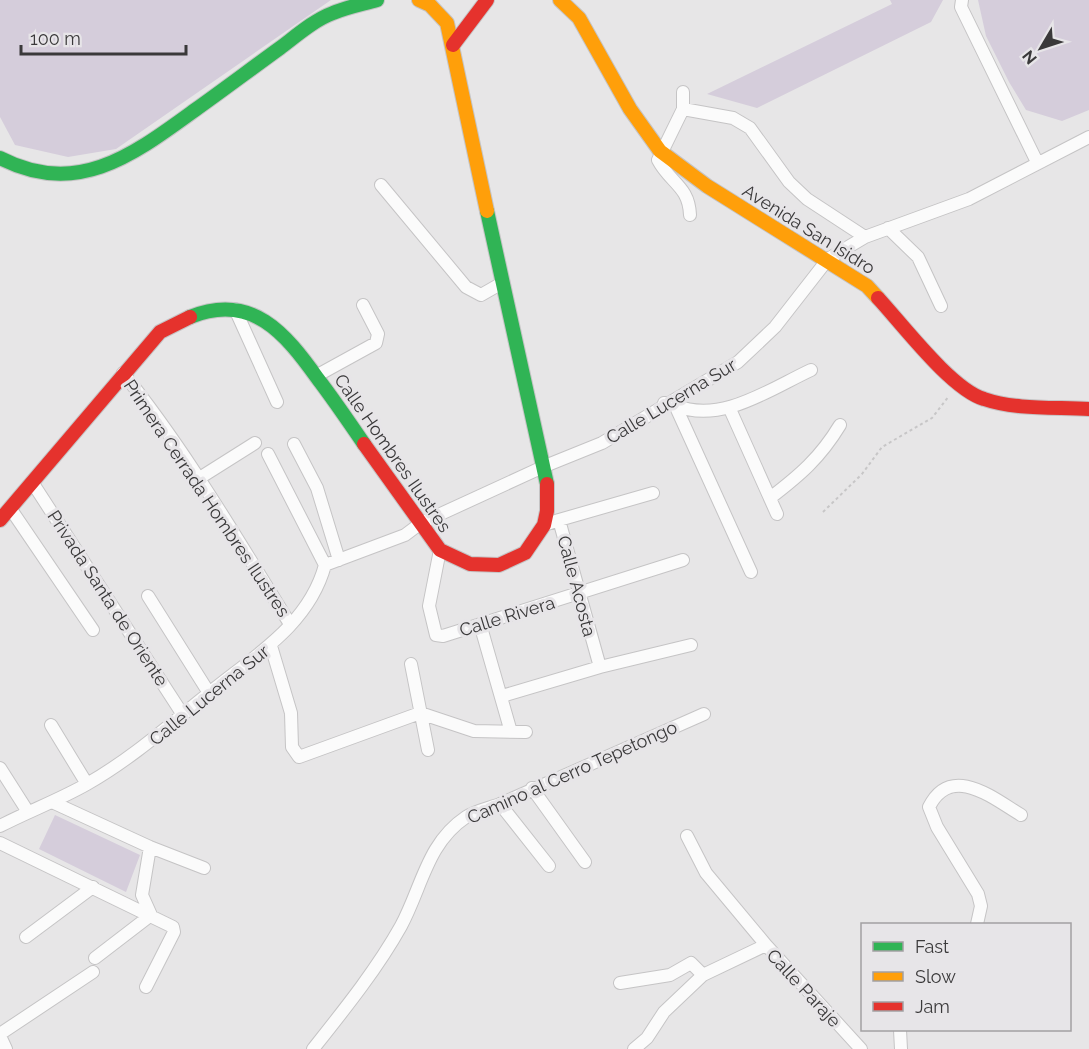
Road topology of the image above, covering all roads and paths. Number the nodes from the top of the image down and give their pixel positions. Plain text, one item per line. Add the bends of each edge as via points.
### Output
1 (377, 0) edge
2 (419, 0) edge
3 (487, 0) edge
4 (560, 0) edge
5 (962, 0) edge
6 (453, 45) junction
7 (683, 92) dead end
8 (683, 109) junction
9 (1089, 136) edge
10 (660, 151) junction
11 (0, 158) edge
12 (1037, 162) junction
13 (381, 185) dead end
14 (690, 215) dead end
15 (888, 228) junction
16 (865, 237) junction
17 (828, 259) junction
18 (502, 283) junction
19 (363, 305) dead end
20 (941, 306) dead end
21 (235, 309) junction
22 (811, 370) dead end
23 (123, 373) junction
24 (316, 376) junction
25 (957, 384) junction
26 (277, 402) dead end
27 (670, 404) junction
28 (729, 408) junction
29 (1089, 409) edge
30 (840, 425) dead end
31 (255, 443) dead end
32 (294, 444) dead end
33 (268, 454) dead end
34 (545, 465) junction
35 (198, 479) junction
36 (32, 482) junction
37 (653, 493) dead end
38 (770, 498) junction
39 (10, 508) junction
40 (823, 512) dead end
41 (777, 514) dead end
42 (0, 520) edge
43 (560, 520) junction
44 (421, 523) junction
45 (544, 525) junction
46 (440, 550) junction
47 (339, 560) junction
48 (683, 560) dead end
49 (325, 565) junction
50 (751, 572) dead end
51 (579, 594) junction
52 (148, 596) dead end
53 (290, 624) junction
54 (480, 624) junction
55 (93, 630) dead end
56 (691, 645) dead end
57 (271, 646) junction
58 (411, 664) dead end
59 (600, 668) junction
60 (209, 693) junction
61 (502, 696) junction
62 (420, 712) junction
63 (704, 714) dead end
64 (183, 715) junction
65 (51, 725) dead end
66 (511, 732) junction
67 (526, 732) dead end
68 (428, 750) dead end
69 (0, 768) edge
70 (87, 784) junction
71 (532, 788) junction
72 (52, 802) junction
73 (500, 804) junction
74 (28, 812) junction
75 (1021, 814) dead end
76 (0, 826) edge
77 (687, 836) dead end
78 (0, 843) edge
79 (150, 847) junction
80 (585, 862) dead end
81 (549, 866) dead end
82 (204, 868) dead end
83 (93, 887) junction
84 (151, 915) junction
85 (977, 923) edge
86 (26, 937) dead end
87 (766, 945) junction
88 (95, 958) dead end
89 (93, 972) dead end
90 (703, 975) junction
91 (620, 983) dead end
92 (146, 987) dead end
93 (900, 1031) edge
94 (0, 1035) edge
95 (6, 1049) edge
96 (313, 1049) edge
97 (634, 1049) edge
98 (861, 1049) edge
99 (901, 1049) edge

1 - 11 main road via 332,13 303,30 146,146 114,164 49,174 23,170
2 - 6 main road, Calle Hombres Ilustres via 430,5 447,23
3 - 6 main road
4 - 10 main road, Avenida San Isidro via 579,18 630,109
5 - 12 street
6 - 18 main road, Calle Hombres Ilustres
7 - 8 street
8 - 10 street
8 - 16 street via 733,118 750,128 789,182 807,199
9 - 12 street
10 - 14 street via 658,160 682,188 689,201
10 - 17 main road, Avenida San Isidro via 707,186
12 - 15 street via 969,199
13 - 18 street via 466,288 481,295
15 - 16 street
15 - 20 street via 918,257
16 - 17 street
17 - 25 main road, Avenida San Isidro via 867,286
17 - 27 street, Calle Lucerna Sur via 776,327 738,362
18 - 34 main road, Calle Hombres Ilustres
19 - 24 street via 378,334 376,343
21 - 23 main road, Calle Hombres Ilustres via 204,311 160,332
21 - 24 main road, Calle Hombres Ilustres via 258,316 275,327 292,342
21 - 26 street
22 - 28 street
23 - 35 street, Primera Cerrada Hombres Ilustres via 151,407
23 - 36 main road, Calle Hombres Ilustres
24 - 44 main road, Calle Hombres Ilustres
25 - 29 main road, Avenida San Isidro via 982,399 1001,403
25 - 40 path via 932,418 882,447 862,474
27 - 28 street via 706,412
27 - 34 street, Calle Lucerna Sur via 602,443
27 - 50 street
28 - 38 street
30 - 38 street via 811,466
31 - 35 street
32 - 47 street via 317,488
33 - 49 street
34 - 44 street, Calle Lucerna Sur
34 - 45 main road, Calle Hombres Ilustres via 548,490
35 - 53 street, Primera Cerrada Hombres Ilustres
36 - 39 main road, Calle Hombres Ilustres
36 - 64 street, Privada Santa de Oriente
37 - 43 street
38 - 41 street
39 - 42 main road, Calle Hombres Ilustres
39 - 55 street
43 - 45 street, Calle Acosta
43 - 51 street, Calle Acosta
44 - 46 main road, Calle Hombres Ilustres
44 - 47 street via 405,535
45 - 46 main road, Calle Hombres Ilustres via 527,549 512,562 495,568 457,561
46 - 54 street, Calle Rivera via 429,606 436,635
47 - 49 street
48 - 51 street, Calle Rivera
49 - 53 street, Calle Lucerna Sur via 311,601
51 - 54 street, Calle Rivera
51 - 59 street, Calle Acosta
52 - 60 street
53 - 57 street, Calle Lucerna Sur
54 - 61 street
56 - 59 street
57 - 60 street, Calle Lucerna Sur
57 - 62 street via 291,713 292,747 299,757
58 - 62 street
59 - 61 street
60 - 64 street, Calle Lucerna Sur
61 - 66 street
62 - 66 street via 474,730
62 - 68 street
63 - 71 street, Camino al Cerro Tepetongo
64 - 70 street, Calle Lucerna Sur via 152,741
65 - 70 street
66 - 67 street
69 - 74 street
70 - 72 street, Calle Lucerna Sur
71 - 73 street, Camino al Cerro Tepetongo
71 - 80 street
72 - 74 street, Calle Lucerna Sur
72 - 79 street
73 - 81 street
73 - 96 street, Camino al Cerro Tepetongo via 467,816 434,848 401,925 356,994
74 - 76 street, Calle Lucerna Sur
75 - 85 street via 975,787 964,785 938,794 929,807 978,894 981,906
77 - 87 street via 706,873
78 - 83 street
79 - 82 street
79 - 84 street via 142,896
83 - 84 street
83 - 86 street
84 - 88 street
84 - 92 street via 173,927 174,932
87 - 90 street, Calle Paraje
87 - 98 street, Calle Paraje
89 - 94 street
90 - 91 street via 691,963 670,975
90 - 97 street, Calle Paraje via 664,1012 647,1038
93 - 99 street
94 - 95 street

